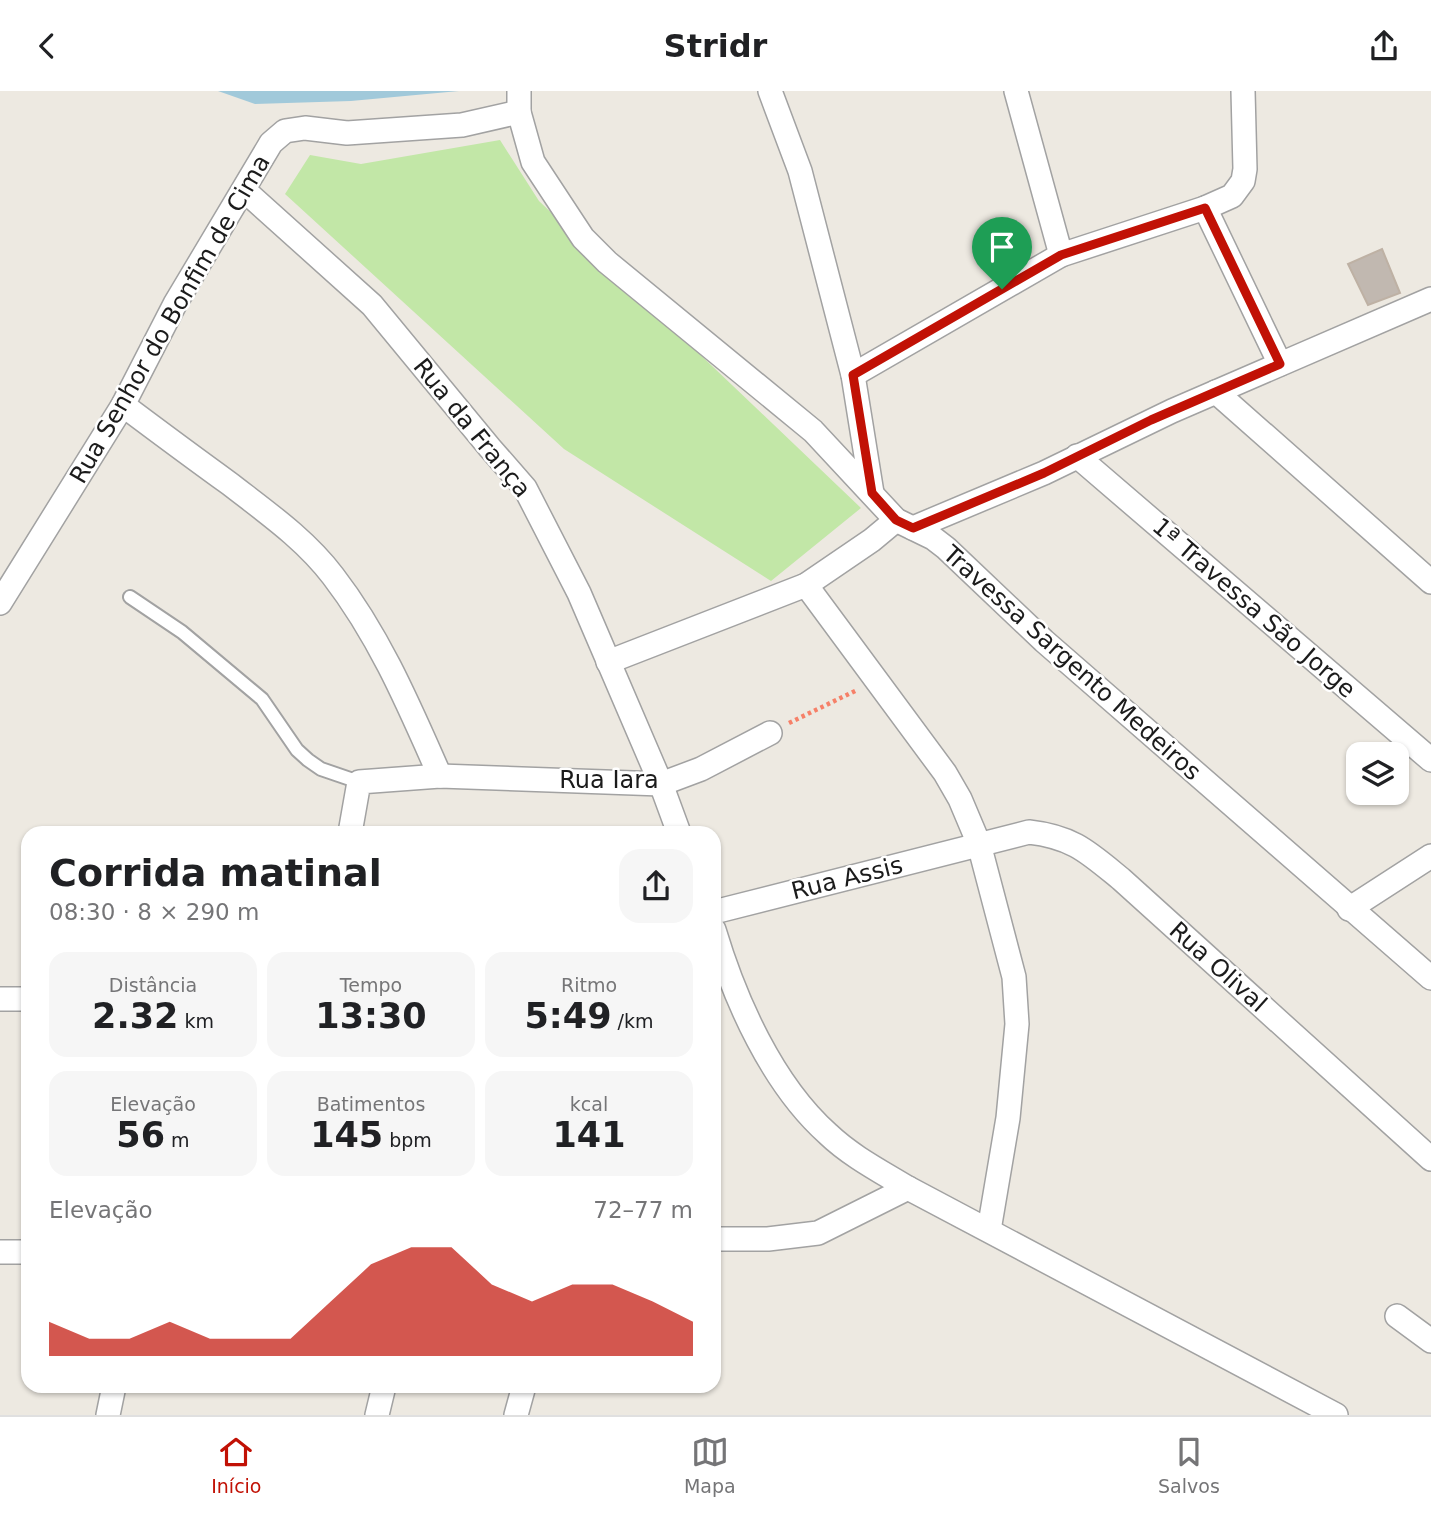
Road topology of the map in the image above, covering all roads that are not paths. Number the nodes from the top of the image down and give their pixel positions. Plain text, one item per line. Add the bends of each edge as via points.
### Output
1 (770, 91) edge
2 (1016, 91) edge
3 (1243, 91) edge
4 (519, 102) edge
5 (244, 190) junction
6 (1205, 208) junction
7 (1061, 255) junction
8 (1431, 299) edge
9 (1280, 364) junction
10 (853, 375) junction
11 (1216, 392) junction
12 (123, 405) junction
13 (1077, 456) junction
14 (872, 493) junction
15 (904, 524) junction
16 (1431, 582) edge
17 (806, 585) junction
18 (130, 597) dead end
19 (0, 603) edge
20 (608, 662) junction
21 (770, 733) road end
22 (1431, 760) edge
23 (440, 776) junction
24 (359, 782) junction
25 (661, 784) junction
26 (351, 826) edge
27 (677, 826) edge
28 (979, 844) junction
29 (1431, 856) edge
30 (1349, 909) junction
31 (721, 910) edge
32 (721, 978) edge
33 (1431, 978) edge
34 (0, 999) edge
35 (21, 999) edge
36 (1431, 1159) edge
37 (908, 1188) junction
38 (989, 1230) junction
39 (721, 1239) edge
40 (0, 1252) edge
41 (21, 1252) edge
42 (1397, 1316) dead end
43 (1431, 1342) edge
44 (113, 1393) edge
45 (382, 1393) edge
46 (522, 1393) edge
47 (108, 1415) edge
48 (377, 1415) edge
49 (516, 1415) edge
50 (1336, 1415) edge

1 - 10 street via 800,171
2 - 7 street
3 - 6 street via 1243,181 1232,196
4 - 5 street, Rua Senhor do Bonfim de Cima via 462,125 348,133 305,128 285,131 271,143
4 - 14 street, Travessa Sargento Medeiros via 533,162 583,238 813,431
5 - 12 street, Rua Senhor do Bonfim de Cima via 175,304
5 - 20 street, Rua da França via 372,305 525,488
6 - 7 street
6 - 9 street
7 - 10 street
8 - 9 street
9 - 11 street
10 - 14 street
11 - 13 street
11 - 16 street
12 - 19 street, Rua Senhor do Bonfim de Cima
12 - 23 street via 270,515 332,574 398,680
13 - 15 street via 1044,473
13 - 22 street, 1ª Travessa São Jorge
14 - 15 street, Travessa Sargento Medeiros
15 - 17 street
15 - 30 street, Travessa Sargento Medeiros via 946,548 1044,641
17 - 20 street
17 - 28 street via 945,773
18 - 24 lane via 182,632 262,698 308,760
20 - 25 street, Rua da França
21 - 25 street, Rua Iara
23 - 24 street, Rua Iara
23 - 25 street, Rua Iara
24 - 26 street
25 - 27 street, Rua da França
28 - 31 street, Rua Assis
28 - 36 street, Rua Olival via 1029,832 1054,835 1091,854
28 - 38 street via 1014,977 1017,1024 1008,1118
29 - 30 street
30 - 33 street, Travessa Sargento Medeiros
32 - 37 street via 793,1097 850,1152
34 - 35 street
37 - 38 street
37 - 39 street via 818,1233
38 - 50 street
40 - 41 street
42 - 43 street
44 - 47 street
45 - 48 street
46 - 49 street

